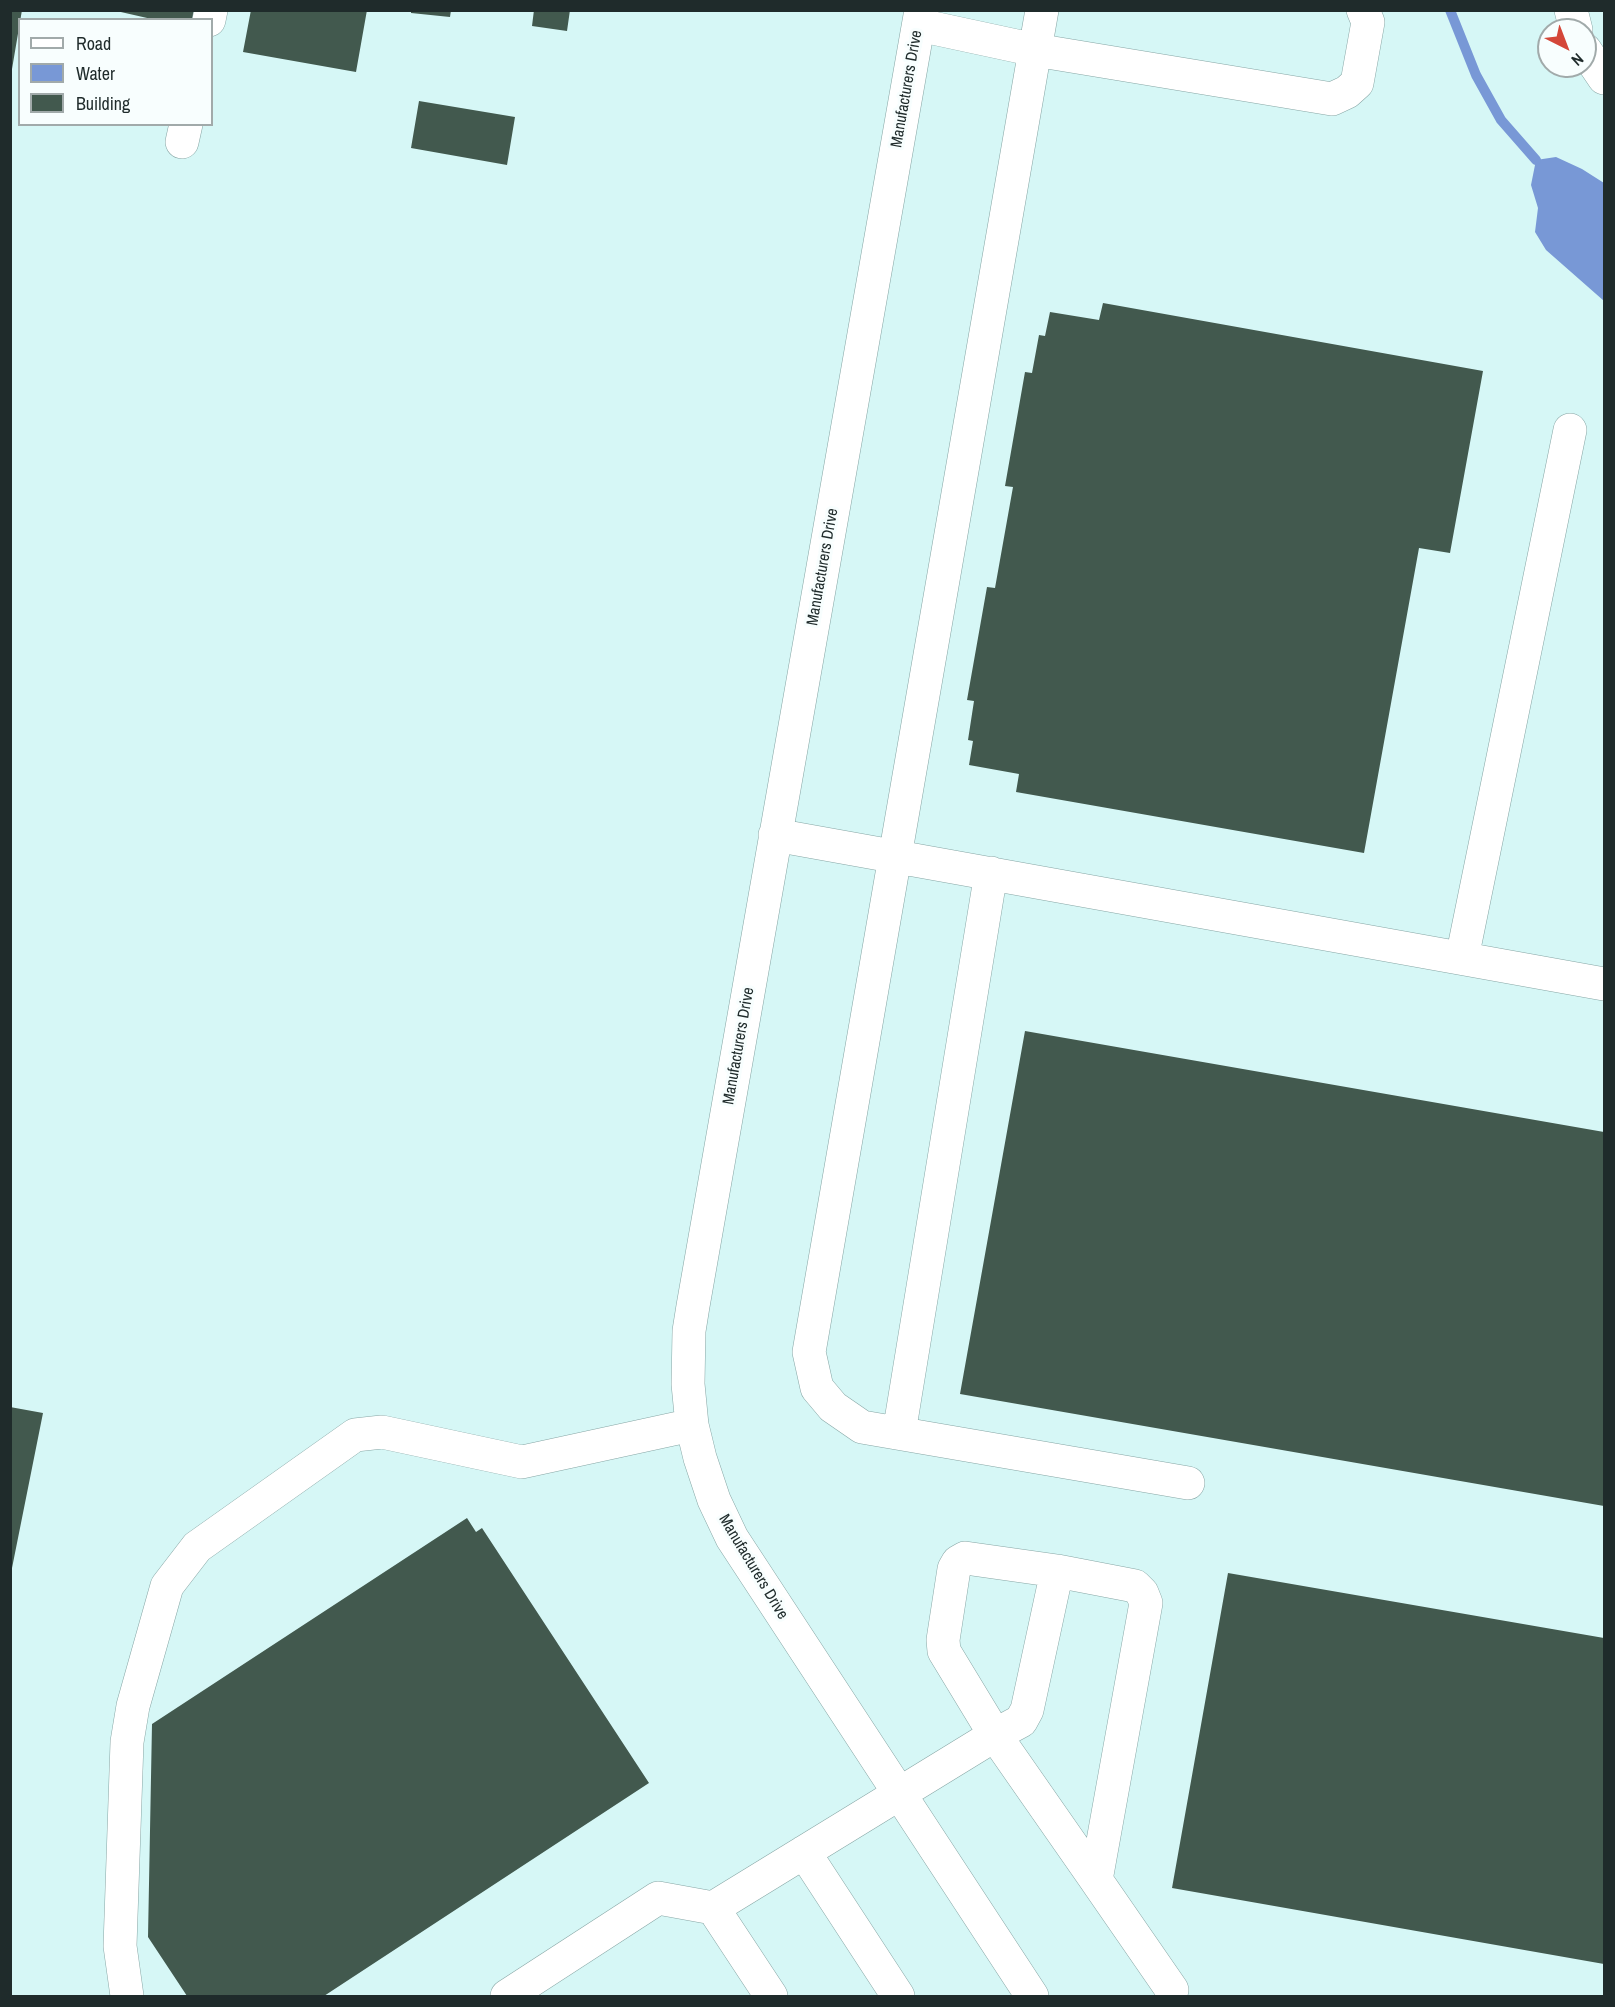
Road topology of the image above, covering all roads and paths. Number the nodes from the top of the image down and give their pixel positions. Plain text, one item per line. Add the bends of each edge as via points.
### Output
1 (1042, 10) edge
2 (1364, 10) edge
3 (920, 18) edge
4 (1035, 50) junction
5 (1570, 430) dead end
6 (775, 835) junction
7 (894, 856) junction
8 (991, 873) junction
9 (1462, 958) junction
10 (1605, 984) edge
11 (692, 1425) junction
12 (899, 1434) junction
13 (1188, 1483) dead end
14 (1056, 1570) junction
15 (995, 1735) junction
16 (899, 1794) junction
17 (804, 1852) junction
18 (1096, 1880) junction
19 (713, 1908) junction
20 (1172, 1990) dead end
21 (127, 1996) edge
22 (507, 1996) edge
23 (771, 1996) edge
24 (898, 1996) edge
25 (1032, 1996) edge

1 - 4 street
2 - 4 street via 1368,21 1357,83 1332,99
3 - 4 street
3 - 6 street, Manufacturers Drive
4 - 7 street
5 - 9 street
6 - 7 street
6 - 11 street, Manufacturers Drive via 689,1331
7 - 8 street
7 - 12 street via 809,1352 817,1388 833,1407 862,1427
8 - 9 street
8 - 12 street
9 - 10 street
11 - 16 street, Manufacturers Drive via 706,1481 732,1538
11 - 21 street via 522,1462 382,1432 355,1435 196,1547 167,1586 132,1715 120,1946
12 - 13 street
14 - 15 street via 1027,1710 1021,1721
14 - 15 street via 965,1558 954,1569 944,1651
14 - 18 street via 1135,1586 1146,1603
15 - 16 street
15 - 18 street
16 - 17 street
16 - 25 street, Manufacturers Drive
17 - 19 street
17 - 24 street
18 - 20 street
19 - 22 street via 658,1898
19 - 23 street

